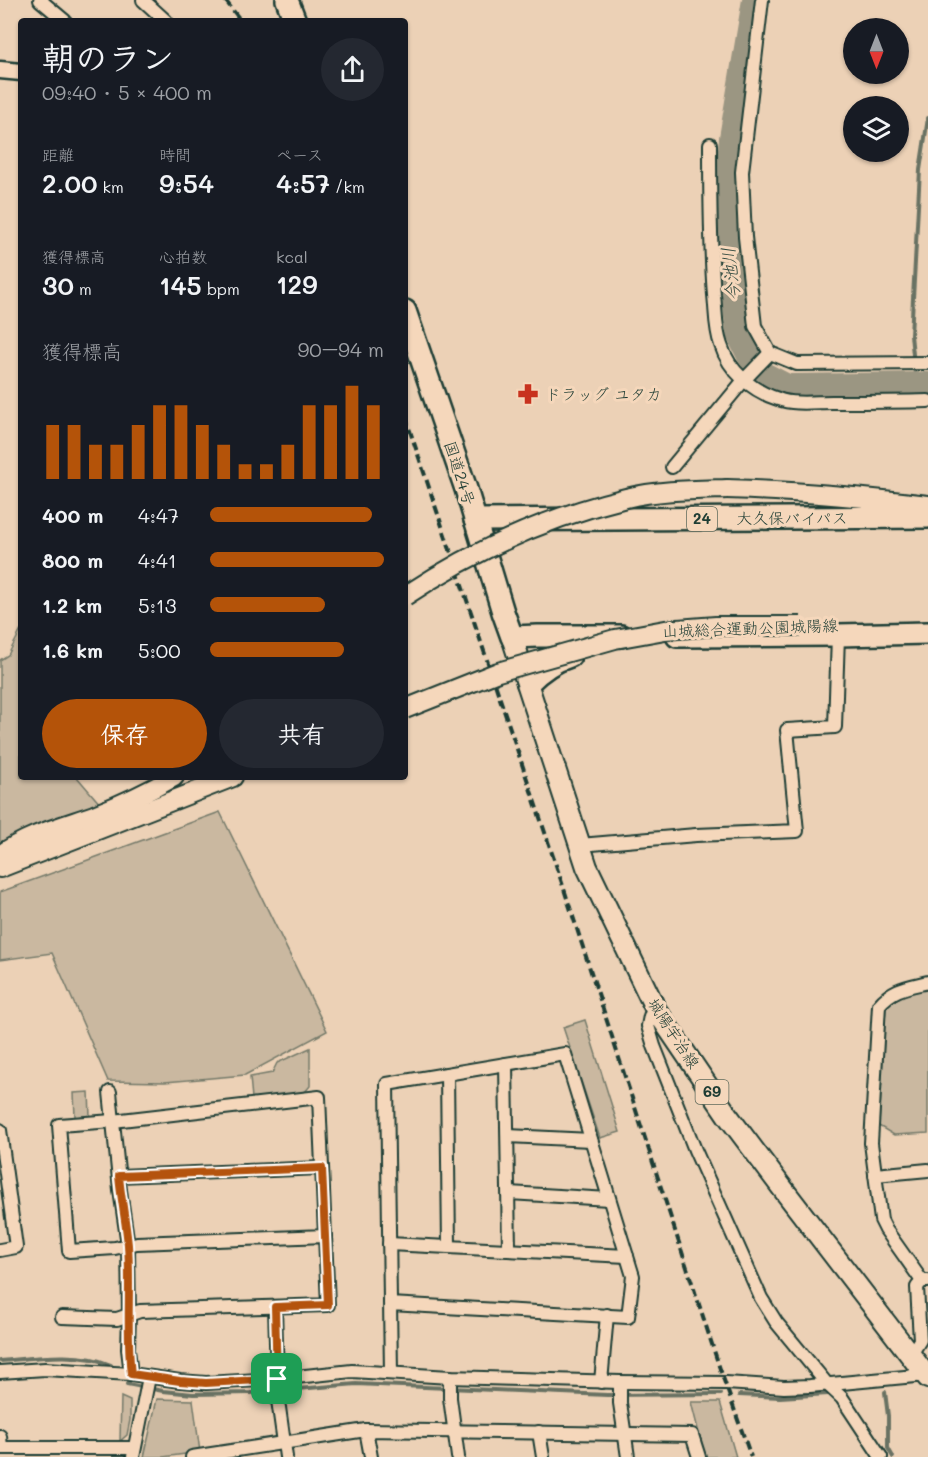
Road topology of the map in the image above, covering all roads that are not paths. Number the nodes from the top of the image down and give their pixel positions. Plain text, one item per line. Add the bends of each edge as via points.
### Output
1 (40, 0) edge
2 (143, 0) edge
3 (287, 0) edge
4 (762, 0) edge
5 (61, 18) edge
6 (163, 18) edge
7 (294, 18) edge
8 (0, 70) edge
9 (18, 72) edge
10 (711, 144) dead end
11 (408, 320) edge
12 (770, 353) junction
13 (928, 363) edge
14 (747, 381) junction
15 (928, 401) edge
16 (672, 467) dead end
17 (928, 505) edge
18 (928, 517) edge
19 (476, 520) junction
20 (408, 594) edge
21 (928, 622) edge
22 (928, 633) edge
23 (838, 635) junction
24 (664, 636) junction
25 (512, 637) junction
26 (528, 683) junction
27 (408, 708) edge
28 (169, 780) edge
29 (225, 780) edge
30 (580, 845) junction
31 (0, 855) edge
32 (0, 868) edge
33 (928, 982) edge
34 (656, 1010) junction
35 (506, 1064) junction
36 (447, 1074) junction
37 (110, 1092) dead end
38 (113, 1121) junction
39 (0, 1130) edge
40 (508, 1136) junction
41 (591, 1140) junction
42 (322, 1168) junction
43 (928, 1170) edge
44 (875, 1175) junction
45 (119, 1176) junction
46 (509, 1194) junction
47 (4, 1196) edge
48 (609, 1199) junction
49 (325, 1236) junction
50 (389, 1244) junction
51 (128, 1245) junction
52 (449, 1247) junction
53 (0, 1250) edge
54 (509, 1250) junction
55 (627, 1256) junction
56 (925, 1281) edge
57 (390, 1304) junction
58 (275, 1307) junction
59 (129, 1316) junction
60 (607, 1316) junction
61 (62, 1317) dead end
62 (909, 1353) junction
63 (0, 1372) edge
64 (391, 1373) junction
65 (131, 1374) junction
66 (927, 1376) edge
67 (450, 1380) junction
68 (601, 1382) junction
69 (827, 1384) junction
70 (147, 1385) junction
71 (276, 1385) junction
72 (620, 1392) junction
73 (366, 1430) junction
74 (454, 1431) junction
75 (539, 1432) junction
76 (625, 1434) junction
77 (284, 1442) junction
78 (0, 1446) edge
79 (134, 1452) edge
80 (198, 1457) edge
81 (286, 1457) edge
82 (371, 1457) edge
83 (458, 1457) edge
84 (543, 1457) edge
85 (628, 1457) edge
86 (699, 1457) edge
87 (881, 1457) edge

1 - 5 street
2 - 6 street
3 - 7 highway
4 - 12 street via 742,172 755,326
8 - 9 street
10 - 14 street via 712,272 717,325 726,357
11 - 19 highway, 国道24号
12 - 13 street via 797,364
12 - 14 street
14 - 15 street via 780,400
14 - 16 street
17 - 20 main road, bridge via 775,490 677,490 628,498 575,512 515,535
18 - 19 highway, 大久保バイパス / 24
19 - 25 highway, 国道24号
21 - 27 main road, 山城総合運動公園城陽線, bridge via 665,630 615,639 498,672
22 - 23 highway
23 - 24 highway
23 - 30 street via 835,727 787,730 797,831
24 - 25 highway
24 - 26 highway via 563,658
25 - 26 main road, 城陽宇治線 / 69
26 - 30 main road, 城陽宇治線 / 69
28 - 31 main road via 123,804 21,842
29 - 32 main road
30 - 34 main road, 城陽宇治線 / 69
33 - 44 street via 887,995 879,1005 871,1127
34 - 62 main road, 城陽宇治線 / 69 via 749,1143
34 - 69 street via 648,1026 654,1046 761,1298
35 - 36 street
35 - 40 street
35 - 41 street via 565,1054
36 - 50 street via 387,1084
36 - 52 street
37 - 38 street
38 - 42 street via 319,1097
38 - 45 street
38 - 51 street via 59,1125 69,1251
39 - 47 street
40 - 41 street
40 - 46 street
41 - 48 street
42 - 45 street
42 - 49 street
43 - 44 street
44 - 56 street via 881,1220
45 - 51 street
46 - 48 street
46 - 54 street
47 - 53 street via 16,1246
48 - 55 street
49 - 51 street
49 - 58 street via 328,1305
50 - 52 street
50 - 57 street
51 - 59 street
52 - 54 street
54 - 55 street
55 - 60 street via 633,1276 628,1317
56 - 62 street via 917,1287 920,1340
57 - 60 street
57 - 64 street
58 - 59 street via 140,1311
58 - 71 street
59 - 61 street via 117,1320
59 - 65 street
60 - 68 street
62 - 66 main road, 城陽宇治線 / 69
63 - 65 street via 45,1368
64 - 67 street
64 - 71 street via 352,1371
65 - 70 street
66 - 69 street
67 - 68 street
67 - 74 street
68 - 72 street
69 - 72 street via 784,1387 726,1383
69 - 87 street via 842,1398
70 - 71 street via 180,1381
70 - 79 street
71 - 77 street
72 - 76 street
73 - 74 street
73 - 77 street
73 - 82 street
74 - 75 street
74 - 83 street
75 - 76 street
75 - 84 street
76 - 85 street
76 - 86 street via 692,1435
77 - 80 street
77 - 81 street
78 - 79 street

